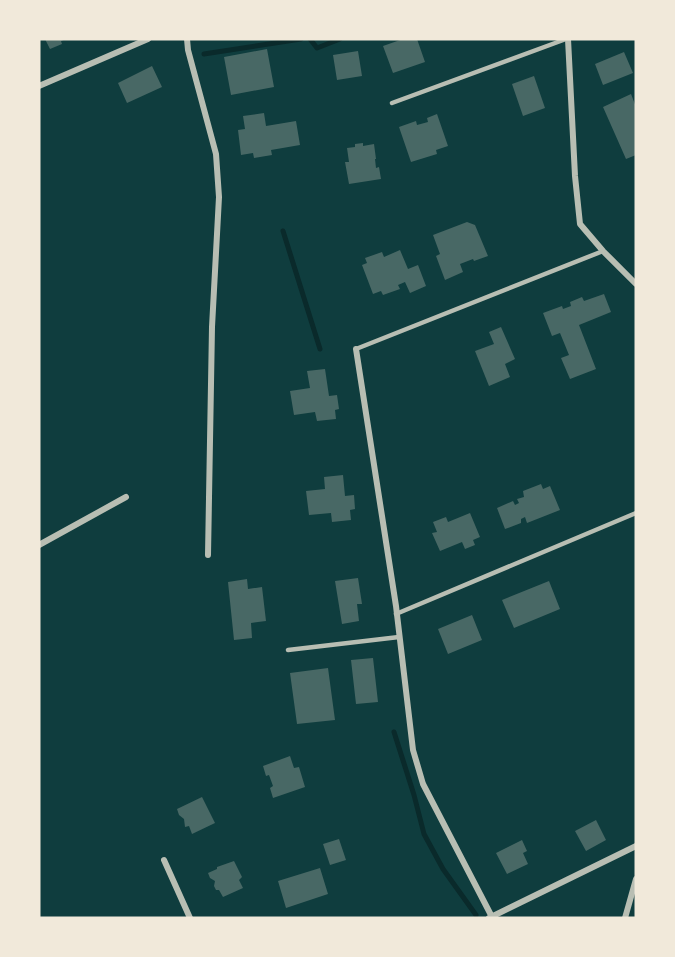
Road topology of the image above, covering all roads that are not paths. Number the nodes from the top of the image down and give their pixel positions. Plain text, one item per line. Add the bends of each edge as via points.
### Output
1 (148, 39) edge
2 (187, 39) edge
3 (566, 39) edge
4 (39, 86) edge
5 (392, 103) dead end
6 (603, 251) junction
7 (636, 284) edge
8 (356, 349) joint
9 (126, 497) dead end
10 (636, 513) edge
11 (39, 545) edge
12 (208, 555) dead end
13 (396, 614) junction
14 (399, 637) junction
15 (288, 650) dead end
16 (636, 846) edge
17 (164, 860) dead end
18 (636, 879) edge
19 (490, 917) edge
20 (190, 918) edge
21 (625, 918) edge

1 - 4 street
2 - 12 street via 216,154 219,197 212,327
3 - 5 lane
3 - 6 street via 580,224
6 - 7 street
6 - 8 lane
8 - 13 street
9 - 11 street
10 - 13 lane
13 - 14 street
14 - 15 lane
14 - 19 street via 413,750 423,784
16 - 19 street
17 - 20 street
18 - 21 street

